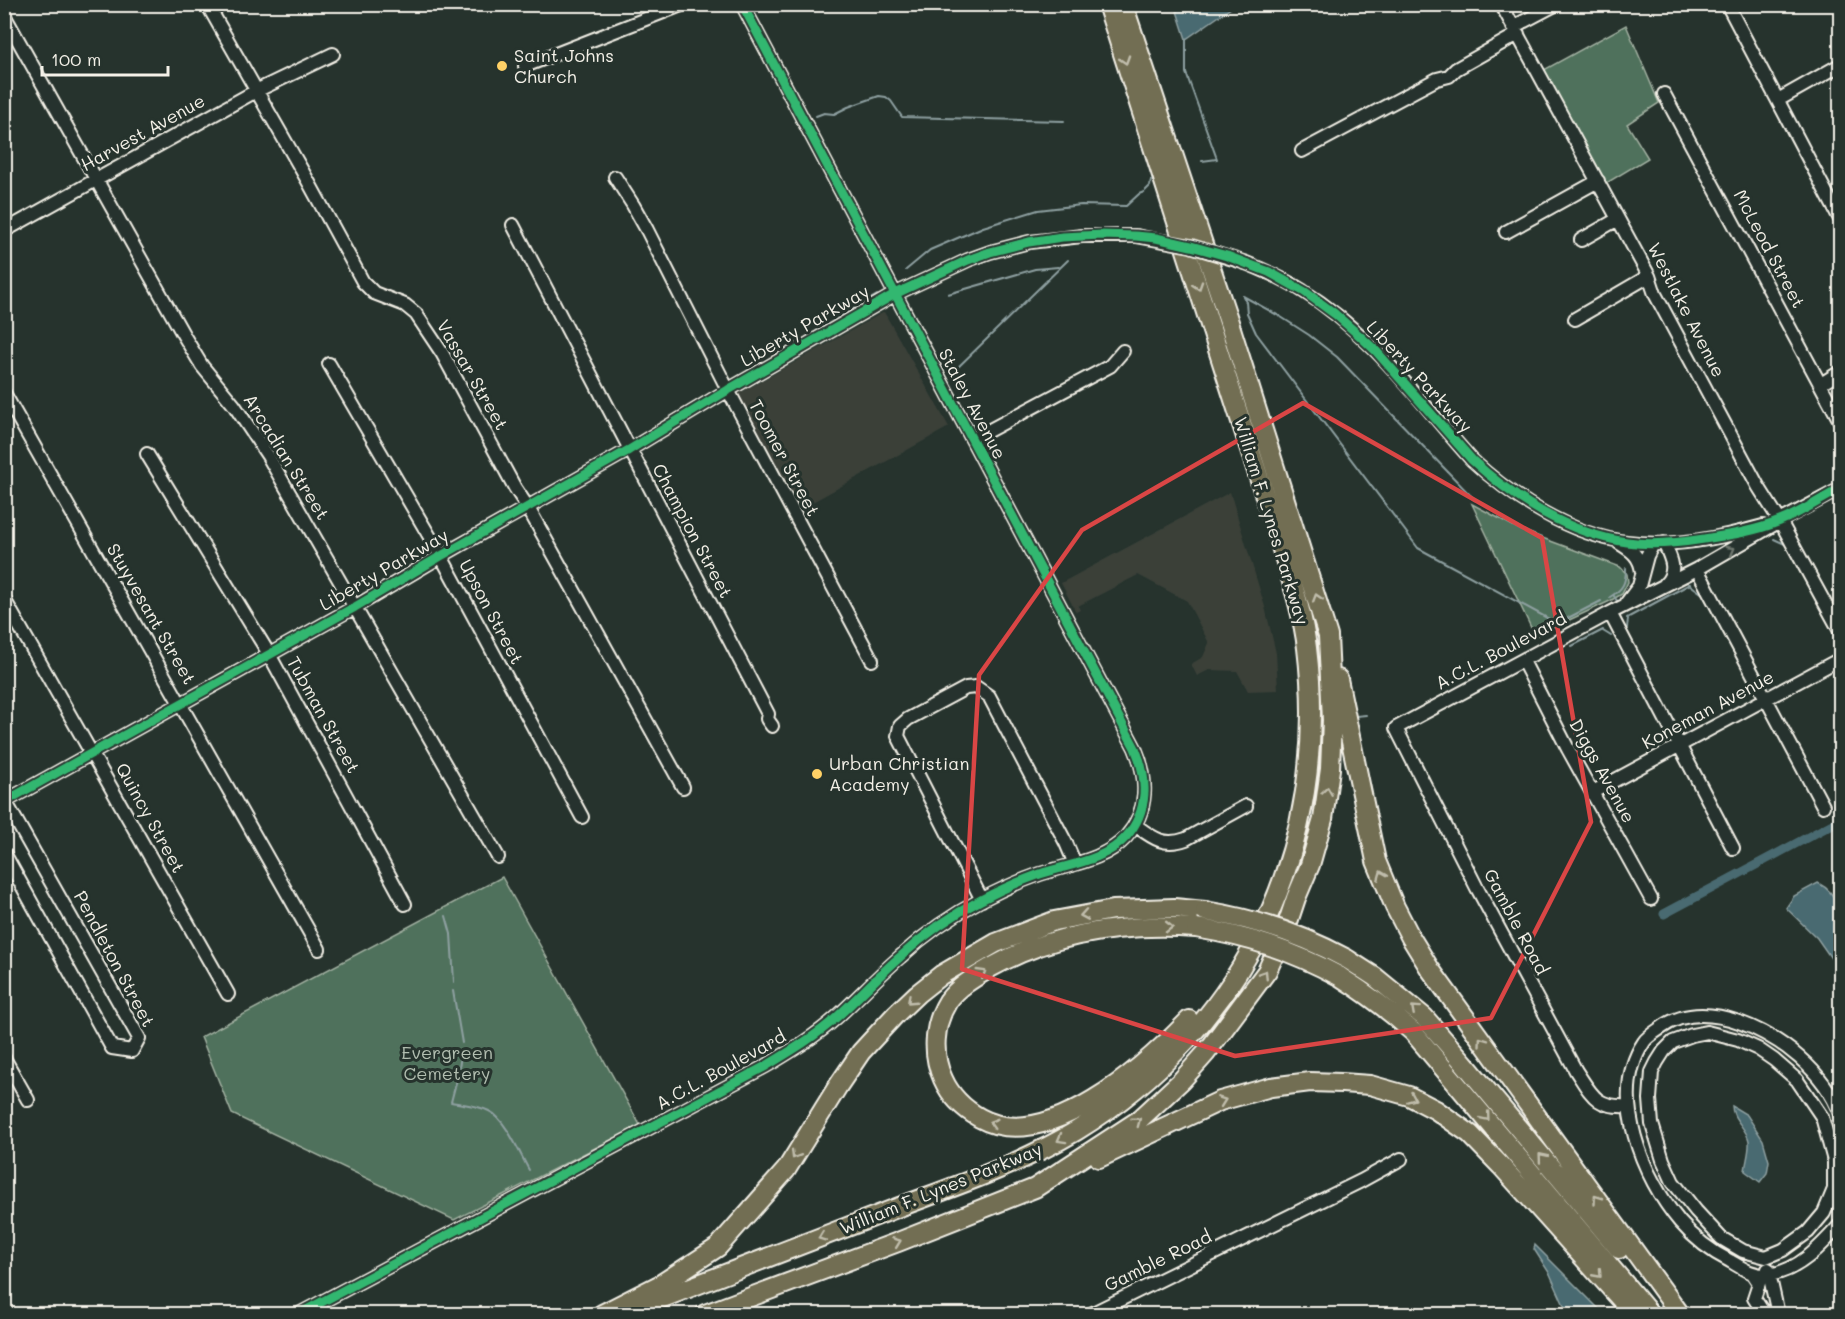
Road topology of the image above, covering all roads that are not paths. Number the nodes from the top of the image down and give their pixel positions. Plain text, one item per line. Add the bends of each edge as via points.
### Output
1 (207, 4) edge
2 (684, 4) edge
3 (742, 4) edge
4 (1107, 4) edge
5 (1123, 4) edge
6 (1501, 4) edge
7 (1557, 4) edge
8 (1727, 4) edge
9 (4, 15) edge
10 (1515, 30) junction
11 (333, 54) dead end
12 (1840, 65) edge
13 (525, 66) dead end
14 (256, 91) junction
15 (1664, 94) dead end
16 (1778, 100) junction
17 (1302, 151) dead end
18 (615, 177) dead end
19 (97, 180) junction
20 (1598, 181) junction
21 (1618, 219) junction
22 (1840, 219) edge
23 (513, 225) dead end
24 (4, 231) edge
25 (1506, 232) dead end
26 (1581, 240) dead end
27 (1649, 276) junction
28 (895, 294) junction
29 (1575, 319) dead end
30 (1123, 351) dead end
31 (329, 364) dead end
32 (1840, 372) edge
33 (1821, 384) junction
34 (728, 390) junction
35 (4, 393) edge
36 (1840, 421) edge
37 (1243, 427) junction
38 (973, 439) junction
39 (629, 450) junction
40 (147, 454) dead end
41 (1840, 489) edge
42 (527, 506) junction
43 (1780, 521) junction
44 (1612, 539) junction
45 (1659, 544) junction
46 (441, 556) junction
47 (1697, 569) junction
48 (1642, 573) junction
49 (1662, 587) junction
50 (4, 599) edge
51 (355, 607) junction
52 (1623, 607) junction
53 (1610, 613) junction
54 (1840, 631) edge
55 (1328, 636) junction
56 (269, 654) junction
57 (1840, 659) edge
58 (872, 660) dead end
59 (1523, 661) junction
60 (1765, 699) junction
61 (182, 704) junction
62 (772, 726) dead end
63 (1396, 728) joint
64 (1679, 746) junction
65 (93, 754) junction
66 (683, 787) dead end
67 (1593, 792) junction
68 (5, 801) edge
69 (1246, 806) dead end
70 (1823, 806) dead end
71 (582, 817) dead end
72 (1135, 825) junction
73 (1733, 848) dead end
74 (4, 853) edge
75 (498, 857) dead end
76 (1075, 864) junction
77 (1651, 899) dead end
78 (982, 900) junction
79 (405, 904) dead end
80 (319, 949) dead end
81 (228, 994) dead end
82 (4, 1059) edge
83 (1634, 1063) junction
84 (1652, 1072) junction
85 (28, 1100) dead end
86 (1628, 1106) junction
87 (1840, 1114) edge
88 (1401, 1159) dead end
89 (1035, 1188) junction
90 (1679, 1190) junction
91 (1664, 1200) junction
92 (1840, 1225) edge
93 (1766, 1257) junction
94 (1753, 1274) junction
95 (1768, 1275) junction
96 (298, 1314) edge
97 (602, 1314) edge
98 (621, 1314) edge
99 (705, 1314) edge
100 (1091, 1314) edge
101 (1634, 1314) edge
102 (1650, 1314) edge
103 (1674, 1314) edge
104 (1680, 1314) edge
105 (1778, 1314) edge

1 - 14 street, Vassar Street
2 - 13 street
3 - 28 street, Staley Avenue
4 -> 37 highway, William F. Lynes Parkway
55 -> 5 highway, William F. Lynes Parkway
6 - 10 street, Westlake Avenue
7 - 10 street
8 - 16 street
9 - 19 street, Arcadian Street
10 - 17 street via 1449,76
10 - 20 street, Westlake Avenue
11 - 14 street, Harvest Avenue
12 - 16 street
14 - 19 street, Harvest Avenue
14 - 42 street, Vassar Street via 363,282 374,293 405,305 416,314
15 - 33 street, McLeod Street
16 - 22 street
18 - 34 street, Toomer Street via 652,239
19 - 24 street, Harvest Avenue
19 - 51 street, Arcadian Street via 202,366 251,430
20 - 21 street, Westlake Avenue
20 - 25 street
21 - 26 street
21 - 27 street, Westlake Avenue
23 - 39 street, Champion Street
27 - 29 street
27 - 43 street, Westlake Avenue via 1655,294
28 - 34 street, Liberty Parkway
28 - 38 street, Staley Avenue
28 - 44 street, Liberty Parkway, bridge via 990,252 1029,242 1082,236 1136,236 1191,246 1246,263 1288,282 1335,314 1376,351 1472,460 1505,489 1572,526
30 - 38 street via 1110,366
31 - 46 street, Upson Street
32 - 33 street
33 - 36 street, McLeod Street
34 - 39 street, Liberty Parkway
34 - 58 street, Toomer Street
35 - 61 street, Stuyvesant Street
37 -> 98 highway, William F. Lynes Parkway via 1300,615 1310,674 1311,742 1302,811 1287,865 1251,953 1226,990 1177,1051 1143,1083 1052,1144 985,1174
37 -> 102 highway, bridge via 1298,669 1295,778 1278,855 1262,901 1238,950 1200,1006 1161,1048 1103,1095 1058,1118 1028,1126 999,1125 972,1113 951,1094 938,1068 936,1040 948,1002 966,982 1031,948 1115,928 1144,926 1196,928 1258,941 1286,950 1366,993 1420,1040
38 - 72 street, Staley Avenue via 1140,758 1145,791
39 - 42 street, Liberty Parkway
39 - 62 street, Champion Street
40 - 56 street, Tubman Street
41 - 43 street, A.C.L. Boulevard
42 - 46 street, Liberty Parkway
42 - 66 street, Vassar Street
43 - 45 street, A.C.L. Boulevard via 1730,535
47 -> 43 street, A.C.L. Boulevard
43 - 54 street, Westlake Avenue
44 - 45 street, Liberty Parkway
44 - 48 street via 1636,555
45 - 48 street via 1647,556
45 - 49 street via 1670,555 1673,568
46 - 51 street, Liberty Parkway
46 - 71 street, Upson Street
47 - 49 street, A.C.L. Boulevard
47 - 60 street
48 - 52 street via 1637,591
49 - 52 street, A.C.L. Boulevard
50 - 65 street, Quincy Street
51 - 56 street, Liberty Parkway
51 - 75 street, Arcadian Street
52 - 53 street, A.C.L. Boulevard
53 - 59 street, A.C.L. Boulevard
53 - 64 street
89 -> 55 highway, William F. Lynes Parkway via 1148,1113 1206,1053 1267,971 1310,864 1323,819 1332,720
104 -> 55 highway via 1411,938 1376,861
56 - 61 street, Liberty Parkway
56 - 79 street, Tubman Street
57 - 60 street, Koneman Avenue
59 - 63 street, A.C.L. Boulevard
59 - 67 street, Diggs Avenue
60 - 64 street, Koneman Avenue
60 - 70 street
61 - 65 street, Liberty Parkway
61 - 80 street, Stuyvesant Street
63 - 86 street, Gamble Road via 1576,1071 1592,1096 1612,1107
64 - 67 street, Koneman Avenue
64 - 73 street
65 - 68 street, Liberty Parkway
65 - 81 street, Quincy Street
67 - 77 street, Diggs Avenue
68 - 74 street, Pendleton Street via 139,1038 132,1051 112,1048
69 - 72 street via 1172,843 1158,840
72 - 76 street, A.C.L. Boulevard via 1110,851
76 - 78 street, A.C.L. Boulevard via 1024,880
76 - 78 street via 988,696 976,687 966,688 908,718 900,726 898,736
78 - 96 street, A.C.L. Boulevard via 934,929 826,1026 766,1066
82 - 85 street
83 - 84 street
83 - 86 street via 1628,1080
83 - 87 street via 1645,1040 1666,1024 1686,1016 1709,1015 1738,1022 1772,1036 1797,1055 1821,1081
84 - 90 street via 1652,1124 1663,1160
84 - 93 street via 1673,1042 1707,1032 1738,1040 1758,1049 1797,1080 1822,1117 1834,1161 1834,1189 1824,1212 1808,1232 1783,1251
86 - 91 street via 1642,1156
88 - 100 street, Gamble Road
99 -> 89 highway, William F. Lynes Parkway
89 -> 101 highway via 1220,1101 1270,1087 1310,1082 1370,1085 1409,1096 1470,1134
90 - 91 street
90 - 93 street via 1721,1238 1743,1251
91 - 94 street via 1682,1224 1718,1255
92 - 95 street via 1808,1258
93 - 95 street
94 - 95 street
94 - 105 street via 1759,1283 1755,1298 1758,1305 1763,1312
95 - 105 street
103 -> 97 highway, bridge via 1445,1040 1401,996 1347,959 1295,933 1237,916 1174,908 1123,910 1054,921 996,943 942,975 917,994 861,1052 786,1170 718,1247 660,1284

